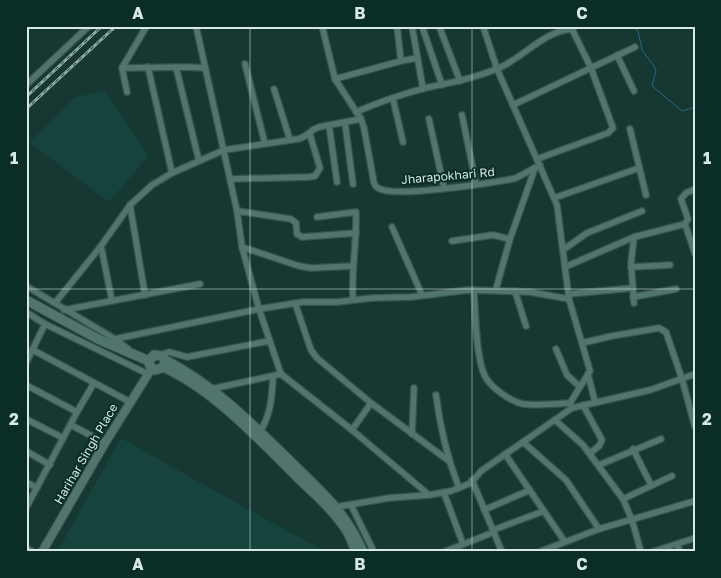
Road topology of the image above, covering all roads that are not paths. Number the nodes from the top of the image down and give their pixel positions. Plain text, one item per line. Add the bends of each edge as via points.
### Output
1 (89, 26) edge
2 (196, 26) edge
3 (322, 26) edge
4 (397, 26) edge
5 (412, 26) edge
6 (439, 26) edge
7 (483, 26) edge
8 (146, 27) edge
9 (571, 28) edge
10 (423, 29) dead end
11 (635, 47) dead end
12 (618, 55) junction
13 (417, 58) junction
14 (401, 61) junction
15 (245, 64) dead end
16 (148, 67) junction
17 (176, 67) junction
18 (122, 68) junction
19 (205, 68) junction
20 (497, 68) junction
21 (591, 68) junction
22 (335, 80) junction
23 (460, 80) junction
24 (26, 85) edge
25 (442, 85) junction
26 (423, 89) junction
27 (274, 90) dead end
28 (127, 92) dead end
29 (634, 92) dead end
30 (393, 99) junction
31 (513, 105) junction
32 (356, 112) junction
33 (462, 116) dead end
34 (361, 119) junction
35 (429, 119) dead end
36 (345, 123) junction
37 (329, 124) junction
38 (630, 129) dead end
39 (310, 135) junction
40 (290, 140) junction
41 (403, 142) dead end
42 (265, 144) junction
43 (224, 150) junction
44 (198, 161) junction
45 (537, 164) junction
46 (639, 168) junction
47 (172, 173) junction
48 (230, 179) junction
49 (337, 182) dead end
50 (353, 184) dead end
51 (476, 184) junction
52 (444, 188) junction
53 (695, 189) edge
54 (646, 195) dead end
55 (554, 198) junction
56 (130, 205) junction
57 (237, 211) junction
58 (642, 211) dead end
59 (317, 217) dead end
60 (685, 224) junction
61 (392, 227) dead end
62 (356, 232) junction
63 (634, 237) junction
64 (510, 239) junction
65 (452, 241) dead end
66 (692, 241) edge
67 (101, 246) junction
68 (242, 247) junction
69 (563, 250) junction
70 (695, 254) edge
71 (670, 265) dead end
72 (353, 266) junction
73 (566, 267) junction
74 (631, 267) junction
75 (200, 284) dead end
76 (26, 286) edge
77 (633, 288) junction
78 (496, 289) junction
79 (676, 289) dead end
80 (474, 290) junction
81 (515, 290) junction
82 (145, 295) junction
83 (422, 295) junction
84 (569, 296) junction
85 (26, 300) edge
86 (353, 300) junction
87 (112, 301) junction
88 (55, 303) junction
89 (295, 303) junction
90 (259, 309) junction
91 (64, 310) junction
92 (26, 312) edge
93 (46, 324) junction
94 (526, 326) dead end
95 (115, 339) junction
96 (269, 341) junction
97 (582, 343) junction
98 (556, 348) dead end
99 (33, 350) junction
100 (134, 354) junction
101 (163, 361) junction
102 (26, 363) edge
103 (150, 368) junction
104 (281, 374) junction
105 (588, 374) junction
106 (695, 374) edge
107 (272, 376) junction
108 (682, 379) junction
109 (94, 383) junction
110 (26, 385) edge
111 (580, 387) junction
112 (414, 388) dead end
113 (211, 389) junction
114 (436, 395) dead end
115 (130, 402) junction
116 (595, 402) junction
117 (371, 403) junction
118 (582, 405) junction
119 (571, 406) junction
120 (77, 412) junction
121 (26, 419) edge
122 (555, 420) junction
123 (70, 425) junction
124 (695, 426) edge
125 (352, 430) junction
126 (260, 432) junction
127 (412, 434) junction
128 (64, 438) junction
129 (660, 439) dead end
130 (523, 442) junction
131 (105, 443) junction
132 (633, 449) junction
133 (26, 451) edge
134 (590, 453) junction
135 (505, 454) junction
136 (449, 461) junction
137 (50, 465) junction
138 (598, 465) junction
139 (672, 476) dead end
140 (472, 480) junction
141 (26, 482) edge
142 (651, 485) junction
143 (37, 488) junction
144 (459, 488) junction
145 (530, 490) junction
146 (444, 492) junction
147 (428, 495) junction
148 (623, 499) junction
149 (695, 501) edge
150 (351, 505) junction
151 (336, 507) junction
152 (26, 508) edge
153 (484, 510) junction
154 (544, 511) junction
155 (632, 520) junction
156 (599, 529) junction
157 (493, 531) junction
158 (695, 538) edge
159 (565, 542) junction
160 (463, 544) junction
161 (677, 544) junction
162 (26, 548) edge
163 (33, 552) edge
164 (42, 552) edge
165 (356, 552) edge
166 (363, 552) edge
167 (374, 552) edge
168 (444, 552) edge
169 (502, 552) edge
170 (539, 552) edge
171 (641, 552) edge
172 (652, 552) edge
173 (680, 552) edge

1 - 24 street
2 - 19 street
3 - 22 street, Jharapokhari Rd
4 - 14 street
5 - 13 street
6 - 23 street
7 - 20 street
8 - 18 street
9 - 20 street via 551,34
9 - 21 street
10 - 25 street
11 - 12 street
12 - 21 street
12 - 29 street
13 - 14 street
13 - 26 street
14 - 22 street
15 - 42 street
16 - 17 street
16 - 18 street
16 - 47 street
17 - 19 street
17 - 44 street
18 - 28 street
19 - 43 street
20 - 23 street
20 - 31 street
21 - 31 street
21 - 45 street, Jharapokhari Rd via 613,125 612,131
22 - 32 street, Jharapokhari Rd
23 - 25 street
25 - 26 street
26 - 30 street
27 - 40 street
30 - 32 street
30 - 41 street
31 - 45 street
32 - 34 street, Jharapokhari Rd
33 - 51 street
34 - 36 street
34 - 52 street, Jharapokhari Rd via 377,187 410,191
35 - 52 street
36 - 37 street
36 - 50 street
37 - 39 street via 315,128
37 - 49 street
38 - 46 street
39 - 40 street
39 - 48 street via 320,168 315,176
40 - 42 street
42 - 43 street
43 - 44 street
43 - 48 street
44 - 47 street
45 - 51 street, Jharapokhari Rd via 507,180
45 - 55 street
45 - 64 street
46 - 54 street
46 - 55 street
47 - 56 street via 152,185
48 - 57 street
51 - 52 street, Jharapokhari Rd
53 - 60 street via 681,199 688,219
55 - 69 street
56 - 67 street
56 - 82 street
57 - 62 street via 291,219 297,234 302,237
57 - 68 street
58 - 69 street via 587,233
59 - 62 street via 356,212
60 - 63 street
60 - 66 street
61 - 83 street
62 - 72 street
63 - 73 street
63 - 74 street
64 - 65 street via 493,235
64 - 78 street
66 - 70 street
67 - 87 street
67 - 88 street
68 - 72 street via 298,266
68 - 90 street
69 - 73 street
71 - 74 street
72 - 86 street
73 - 84 street
74 - 77 street
75 - 82 street
76 - 88 street
77 - 79 street via 634,300
77 - 84 street
78 - 80 street
78 - 81 street
80 - 83 street
80 - 119 street via 478,344 486,378 510,399 523,404
81 - 84 street
81 - 94 street
82 - 87 street
83 - 86 street
84 - 97 street
85 - 100 main road via 98,339
86 - 89 street
87 - 91 street
88 - 91 street
89 - 90 street
89 - 117 street via 311,350 317,358
90 - 95 street
90 - 96 street
91 - 95 street
92 - 93 street
93 - 99 street
93 - 103 street
95 - 100 street
96 - 101 street via 187,358 169,352
96 - 104 street
97 - 105 street via 590,369
97 - 108 street via 663,329
98 - 111 street via 567,375
99 - 102 street
99 - 109 street
100 - 103 main road
101 - 103 main road via 157,370
101 - 103 main road via 154,355
101 - 113 main road
101 - 165 main road via 232,414 282,462 344,527
103 - 115 street, Harihar Singh Place
104 - 107 street
104 - 125 street
105 - 111 street
105 - 116 street
106 - 108 street
107 - 113 street
107 - 126 street via 271,407
108 - 116 street
108 - 124 street
109 - 115 street
109 - 120 street
110 - 120 street
111 - 119 street
112 - 127 street
113 - 126 main road
114 - 136 street
115 - 131 street, Harihar Singh Place
116 - 118 street
117 - 125 street
117 - 127 street
118 - 119 street
118 - 134 street via 602,440
119 - 122 street
120 - 123 street
121 - 128 street
122 - 130 street
122 - 134 street
123 - 128 street
123 - 131 street
125 - 147 street
126 - 151 main road
127 - 136 street
128 - 137 street
129 - 132 street
130 - 135 street
130 - 156 street via 566,480
131 - 164 street, Harihar Singh Place
132 - 138 street
132 - 142 street
133 - 137 street
134 - 138 street
135 - 140 street
135 - 145 street
136 - 144 street
137 - 143 street
138 - 148 street
139 - 142 street
140 - 144 street
140 - 153 street
141 - 143 street
142 - 148 street
143 - 152 street
144 - 146 street
145 - 153 street
145 - 154 street
146 - 147 street
146 - 160 street
147 - 150 street
148 - 155 street
149 - 155 street
150 - 151 street
150 - 167 street
151 - 166 main road
153 - 157 street
154 - 157 street
154 - 159 street
155 - 156 street
155 - 171 street
156 - 159 street
157 - 160 street
157 - 169 street
158 - 161 street
159 - 170 street
160 - 168 street
161 - 172 street
161 - 173 street
162 - 163 street

